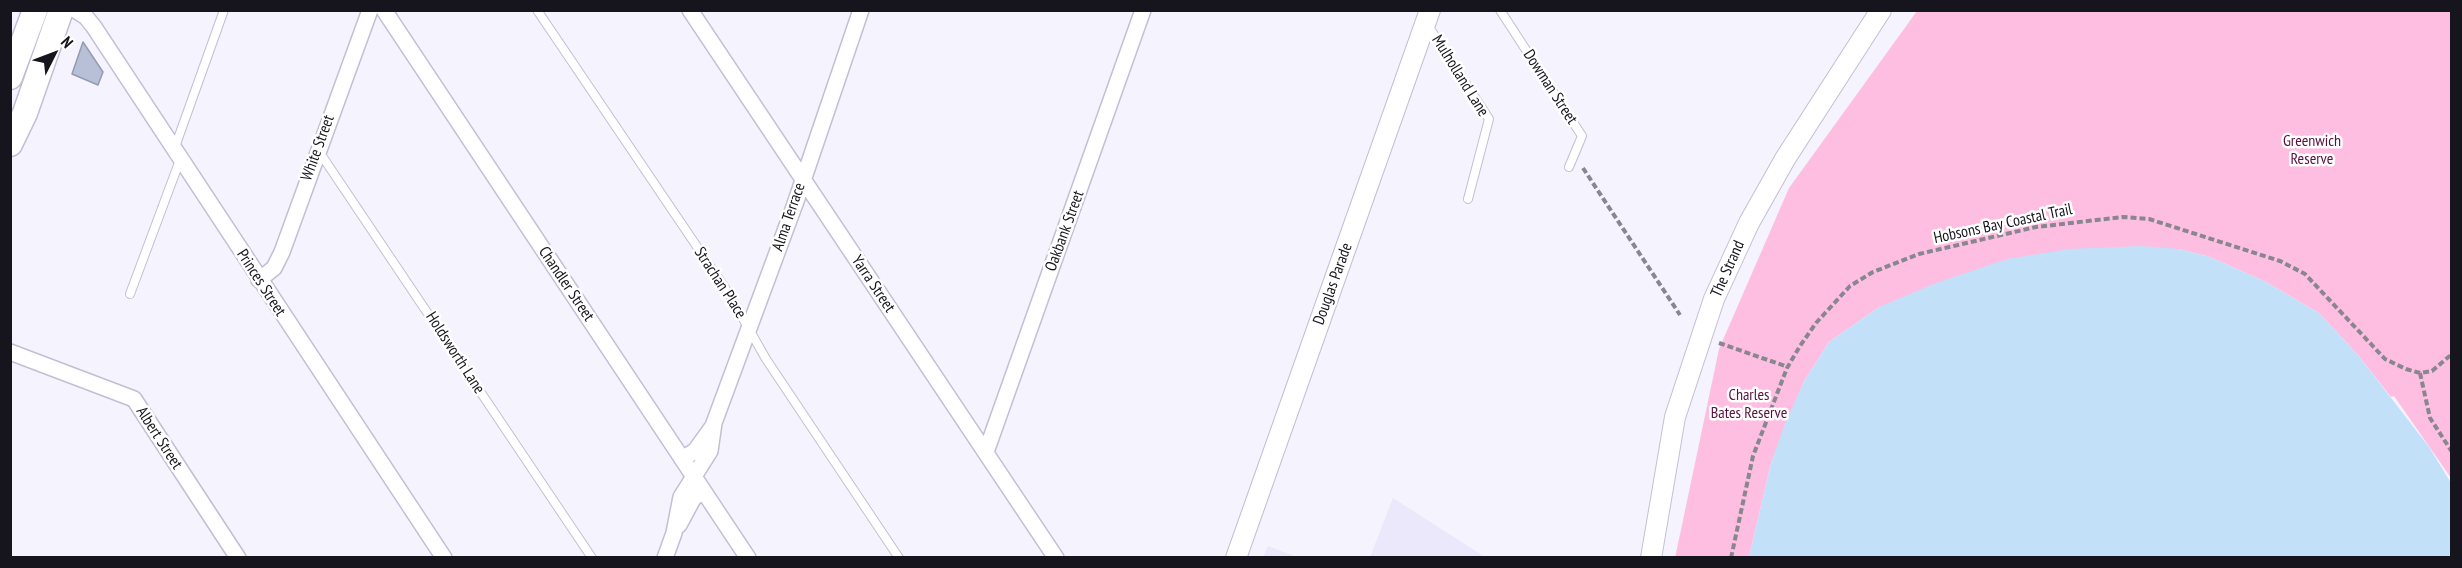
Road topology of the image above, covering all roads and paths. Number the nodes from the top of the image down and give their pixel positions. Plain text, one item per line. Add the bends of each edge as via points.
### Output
1 (35, 10) edge
2 (61, 10) edge
3 (75, 10) edge
4 (224, 10) edge
5 (370, 10) edge
6 (384, 10) edge
7 (537, 10) edge
8 (690, 10) edge
9 (861, 10) edge
10 (1143, 10) edge
11 (1500, 10) edge
12 (1881, 10) edge
13 (1428, 17) edge
14 (10, 77) edge
15 (10, 144) edge
16 (318, 149) junction
17 (177, 155) junction
18 (1574, 155) junction
19 (1569, 167) dead end
20 (803, 179) junction
21 (1468, 199) dead end
22 (259, 280) junction
23 (130, 294) dead end
24 (1680, 315) dead end
25 (750, 330) junction
26 (1715, 341) dead end
27 (10, 352) edge
28 (2451, 354) edge
29 (1788, 366) junction
30 (2420, 373) junction
31 (714, 423) junction
32 (986, 452) junction
33 (2451, 452) edge
34 (682, 459) junction
35 (694, 477) junction
36 (703, 490) junction
37 (674, 532) junction
38 (238, 558) edge
39 (444, 558) edge
40 (592, 558) edge
41 (665, 558) edge
42 (748, 558) edge
43 (899, 558) edge
44 (1056, 558) edge
45 (1236, 558) edge
46 (1651, 558) edge
47 (1731, 558) edge

1 - 14 main road
2 - 15 main road via 26,113
3 - 17 street, Princes Street via 94,27
4 - 17 lane
5 - 16 street, White Street
6 - 34 street, Chandler Street
7 - 25 lane, Strachan Place
8 - 20 street, Yarra Street
9 - 20 street, Alma Terrace
10 - 32 street, Oakbank Street
11 - 18 lane, Dowman Street via 1582,136
12 - 46 street, The Strand via 1785,159 1749,223 1714,299 1675,417
13 - 21 lane, Mulholland Lane via 1489,119
13 - 45 street, Douglas Parade
16 - 22 street, White Street via 282,252 274,268
16 - 40 lane, Holdsworth Lane
17 - 22 street, Princes Street
17 - 23 lane
18 - 19 lane, Dowman Street
18 - 24 path
20 - 25 street, Alma Terrace
20 - 32 street, Yarra Street
22 - 39 street, Princes Street
25 - 31 street, Alma Terrace
25 - 43 lane, Strachan Place
26 - 29 path
27 - 38 street, Albert Street via 134,399
28 - 30 path via 2432,371
29 - 30 path, Hobsons Bay Coastal Trail via 1816,323 1850,286 1873,272 1920,254 2004,234 2079,220 2123,217 2149,219 2193,231 2280,261 2305,274 2385,360
29 - 47 path, Hobsons Bay Coastal Trail via 1753,456
30 - 33 path via 2430,418
31 - 34 street, Alma Terrace via 698,448
31 - 35 street, Alma Terrace via 710,451
32 - 44 street, Yarra Street
34 - 35 street, Chandler Street
35 - 36 street, Chandler Street
35 - 37 street, Alma Terrace via 680,500
36 - 37 street, Alma Terrace via 693,499
36 - 42 street, Chandler Street
37 - 41 street, Alma Terrace

